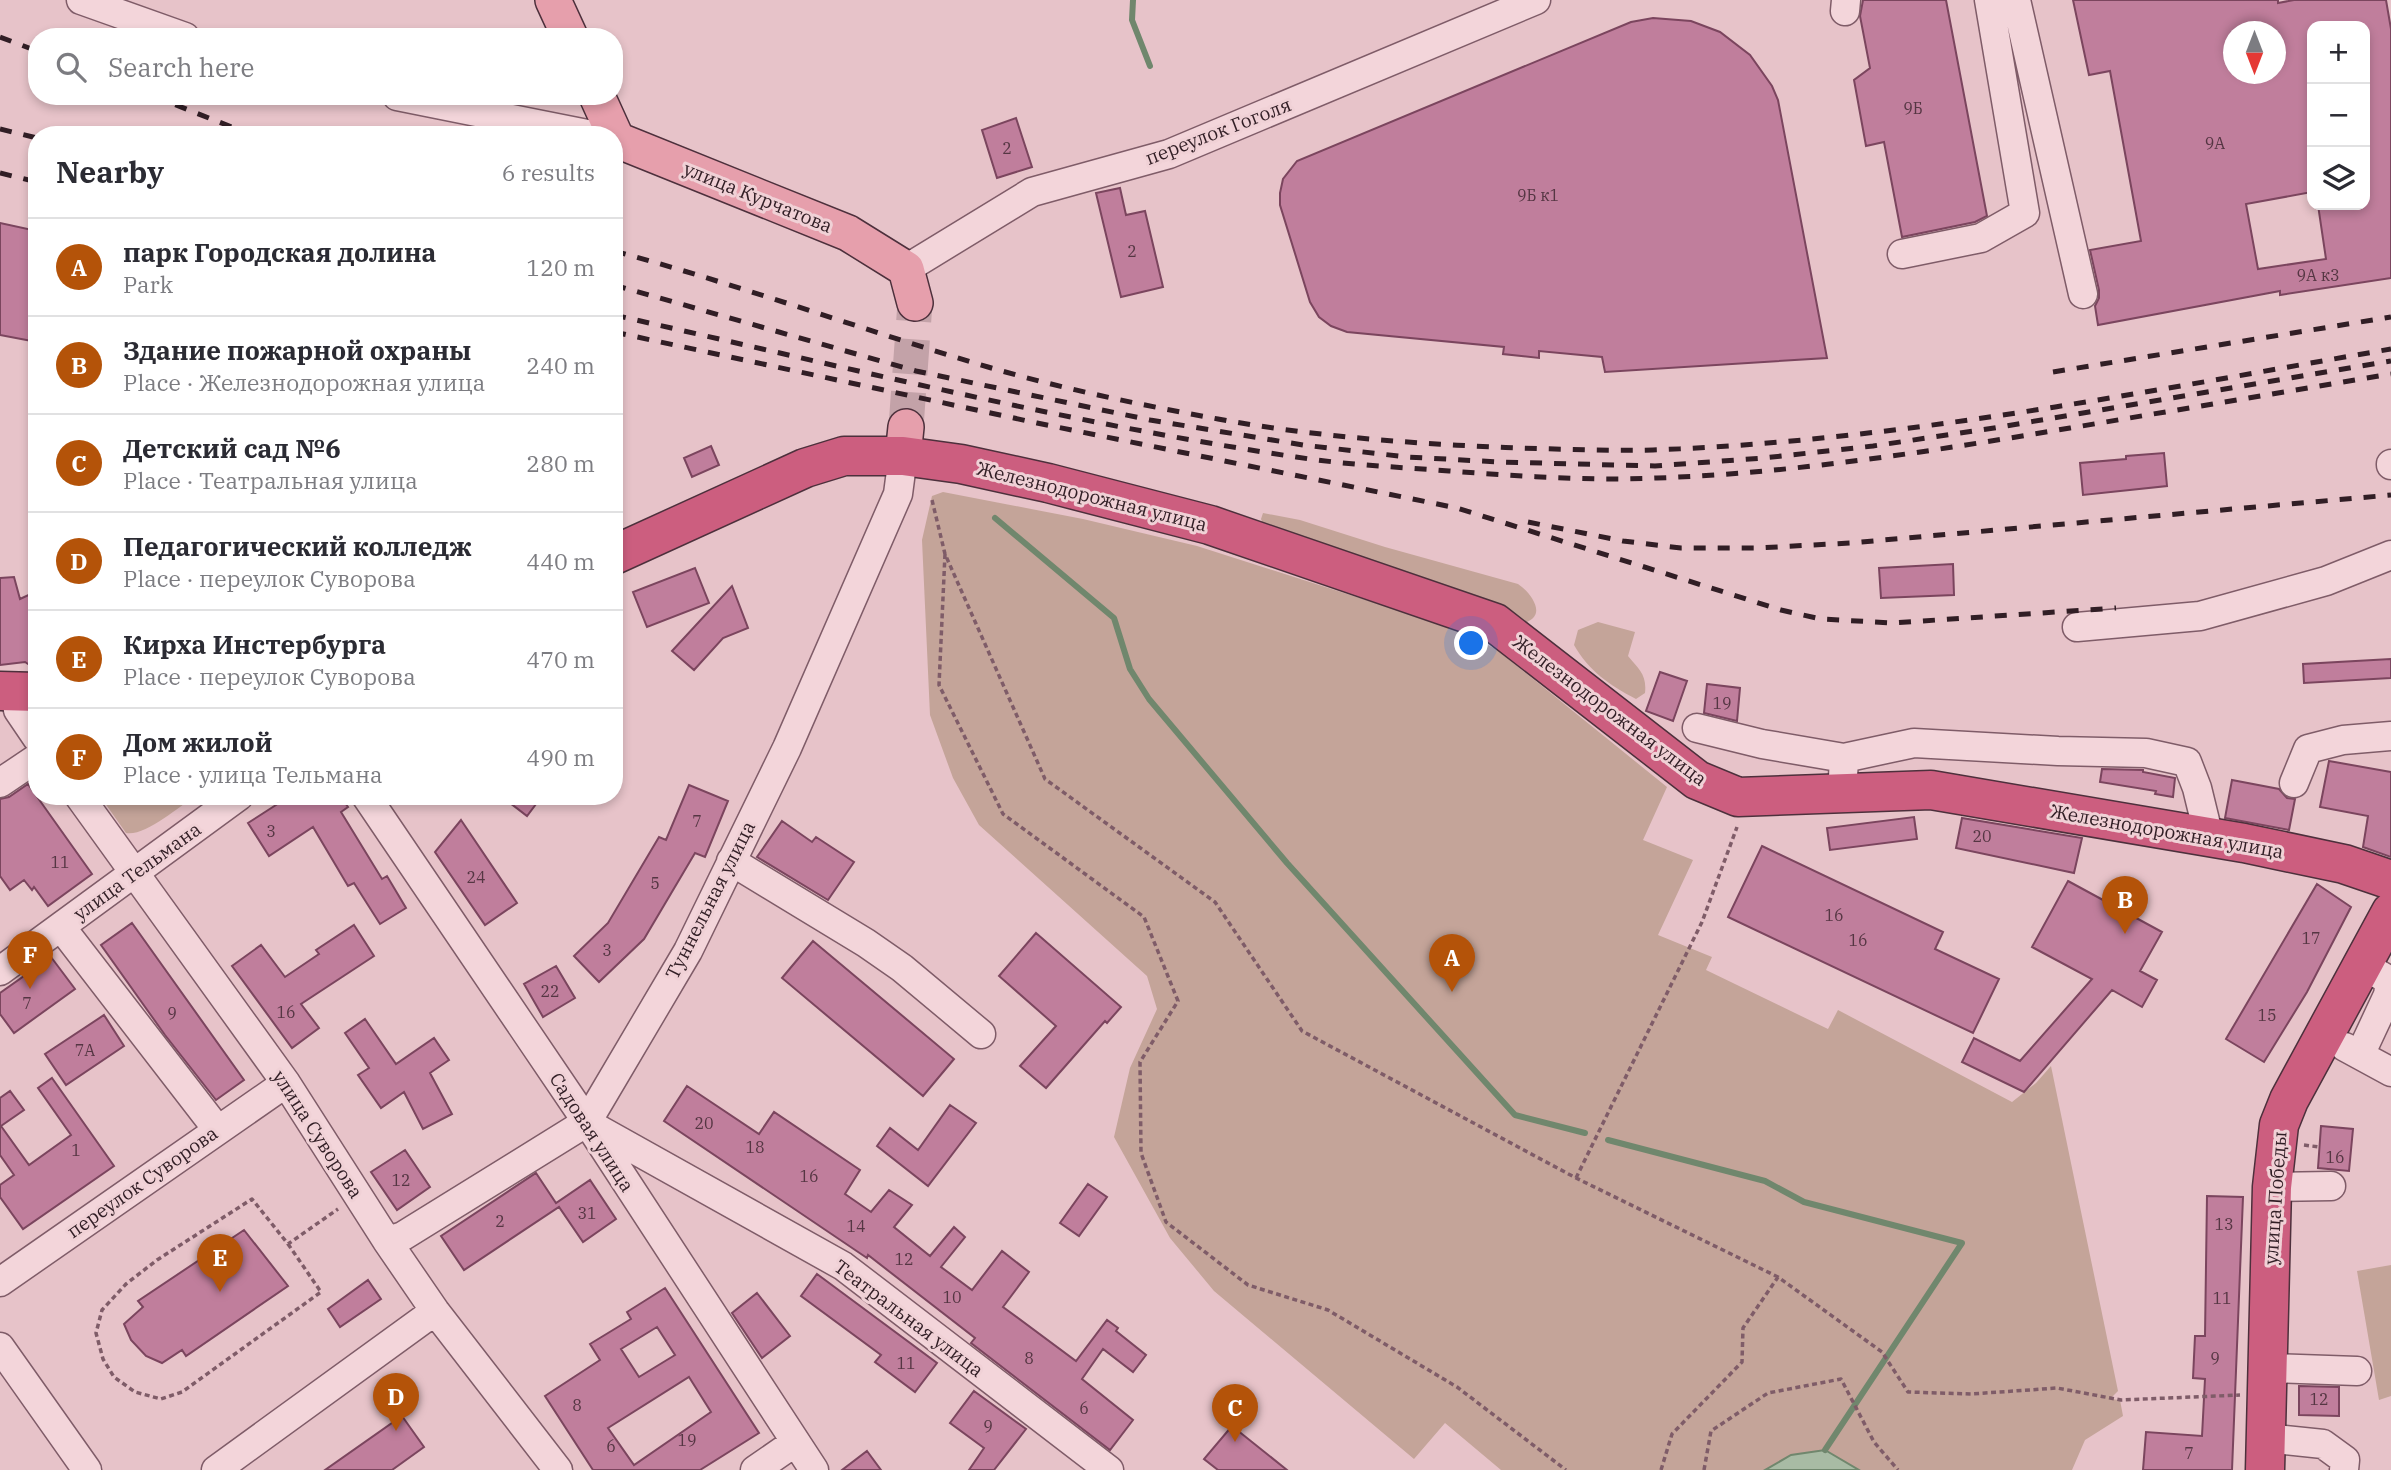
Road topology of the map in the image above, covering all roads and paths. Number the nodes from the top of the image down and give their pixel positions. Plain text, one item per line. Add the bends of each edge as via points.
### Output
1 (81, 0) edge
2 (553, 0) edge
3 (1536, 0) edge
4 (1989, 0) edge
5 (2016, 0) edge
6 (160, 28) edge
7 (566, 28) edge
8 (442, 105) edge
9 (599, 105) edge
10 (548, 126) edge
11 (605, 126) edge
12 (623, 144) edge
13 (1902, 254) dead end
14 (906, 269) junction
15 (2083, 294) dead end
16 (915, 303) tunnel mouth
17 (904, 441) junction
18 (932, 500) dead end
19 (623, 551) edge
20 (945, 554) junction
21 (2391, 555) edge
22 (2077, 628) dead end
23 (17, 692) edge
24 (28, 725) edge
25 (1697, 728) dead end
26 (2391, 736) edge
27 (28, 764) edge
28 (1843, 776) junction
29 (0, 783) edge
30 (2294, 783) dead end
31 (86, 805) edge
32 (227, 805) edge
33 (372, 805) edge
34 (1740, 819) dead end
35 (2209, 837) junction
36 (731, 862) junction
37 (134, 874) junction
38 (2391, 880) edge
39 (2390, 919) edge
40 (61, 927) junction
41 (2363, 965) junction
42 (0, 971) edge
43 (981, 1034) dead end
44 (2324, 1036) junction
45 (2360, 1055) junction
46 (2391, 1072) edge
47 (286, 1083) junction
48 (586, 1122) junction
49 (217, 1129) junction
50 (1576, 1178) junction
51 (2272, 1186) junction
52 (2331, 1186) dead end
53 (341, 1206) dead end
54 (387, 1241) junction
55 (288, 1244) junction
56 (1778, 1277) junction
57 (0, 1282) edge
58 (435, 1311) junction
59 (0, 1347) edge
60 (2357, 1371) dead end
61 (2267, 1381) junction
62 (794, 1443) junction
63 (2266, 1454) edge
64 (87, 1470) edge
65 (216, 1470) edge
66 (558, 1470) edge
67 (755, 1470) edge
68 (814, 1470) edge
69 (1109, 1470) edge
70 (1566, 1470) edge
71 (1661, 1470) edge
72 (1704, 1470) edge
73 (1898, 1470) edge
74 (2344, 1470) edge

1 - 6 street
2 - 7 main road
3 - 14 street, переулок Гоголя via 1169,155 1032,192
4 - 13 street via 2025,213 1980,238
5 - 15 street
8 - 10 street
9 - 11 main road
12 - 14 main road, улица Курчатова via 848,233
14 - 16 main road
17 - 19 highway, Железнодорожная улица via 805,468
17 - 28 highway, Железнодорожная улица via 961,464 1210,525 1495,623 1697,780 1738,797
17 - 36 street, Туннельная улица via 898,494 787,748
18 - 20 path
20 - 50 path via 1045,779 1215,902 1302,1031
20 - 70 path via 939,685 1003,814 1144,917 1178,1001 1140,1062 1140,1153 1166,1222 1248,1285 1328,1310 1457,1387
21 - 22 street via 2326,581 2200,616
23 - 24 street via 18,710
25 - 28 street via 1762,744
26 - 30 street via 2308,749
27 - 29 street
28 - 35 highway, Железнодорожная улица
28 - 35 street via 1914,743 2146,753 2187,762
31 - 37 street, улица Суворова
32 - 37 street, улица Тельмана
33 - 48 street, Садовая улица
34 - 50 path via 1702,922
35 - 38 highway, Железнодорожная улица via 2344,864
36 - 43 street via 866,943
36 - 48 street, Туннельная улица via 688,951
37 - 40 street, улица Тельмана
37 - 47 street, улица Суворова
39 - 41 highway, улица Победы
40 - 42 street, улица Тельмана
40 - 49 street
41 - 44 highway, улица Победы
41 - 45 street via 2389,981 2388,995
44 - 45 street
44 - 51 highway, улица Победы via 2279,1125
45 - 46 street
47 - 49 street, переулок Суворова
47 - 54 street, улица Суворова
48 - 54 street, Туннельная улица via 403,1236
48 - 62 street, Садовая улица
48 - 69 street, Театральная улица via 843,1266
49 - 57 street, переулок Суворова
50 - 56 path
51 - 52 street
51 - 61 highway, улица Победы
53 - 55 path
54 - 58 street, улица Суворова
55 - 55 path via 321,1292 182,1392 161,1399 135,1392 114,1377 96,1333 102,1310 157,1260 253,1199
56 - 61 path via 1882,1352 1908,1392 1971,1394 2057,1388 2121,1399
56 - 71 path via 1743,1328 1742,1362 1672,1434
58 - 65 street
58 - 66 street, улица Суворова
59 - 64 street
60 - 61 street
61 - 63 highway, улица Победы
62 - 67 street
62 - 68 street, Садовая улица
63 - 74 street via 2323,1444 2345,1460
72 - 73 path via 1711,1431 1768,1393 1841,1379 1874,1442

